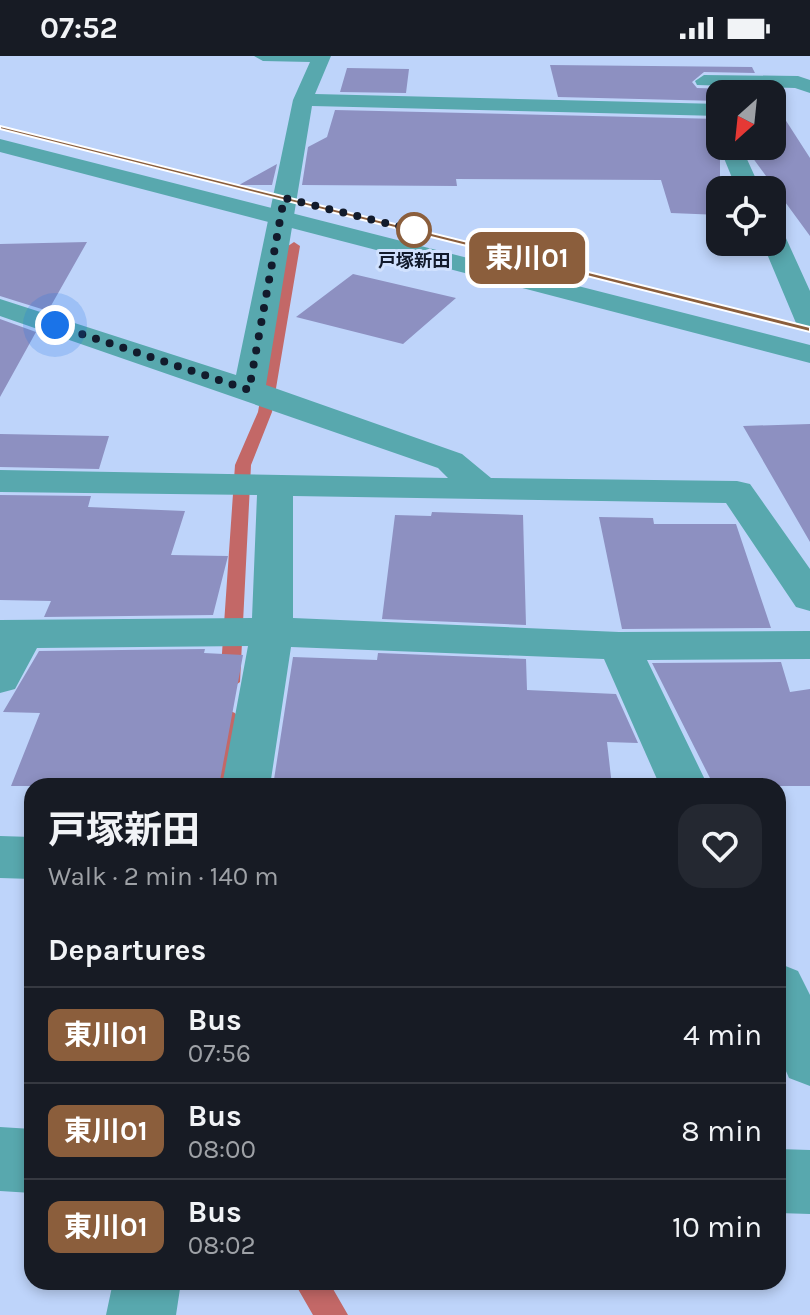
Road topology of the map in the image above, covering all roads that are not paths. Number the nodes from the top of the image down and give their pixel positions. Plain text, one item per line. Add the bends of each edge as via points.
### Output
1 (263, 56) edge
2 (321, 56) edge
3 (770, 80) edge
4 (786, 81) edge
5 (810, 87) edge
6 (706, 88) edge
7 (303, 100) junction
8 (706, 114) edge
9 (0, 128) edge
10 (0, 145) edge
11 (283, 207) junction
12 (786, 254) edge
13 (0, 307) edge
14 (810, 326) edge
15 (810, 354) edge
16 (249, 390) junction
17 (0, 481) edge
18 (275, 485) junction
19 (482, 489) junction
20 (810, 598) edge
21 (272, 632) junction
22 (11, 634) edge
23 (810, 645) edge
24 (619, 646) junction
25 (0, 678) edge
26 (247, 778) edge
27 (680, 778) edge
28 (0, 857) edge
29 (24, 858) edge
30 (786, 1006) edge
31 (810, 1058) edge
32 (0, 1159) edge
33 (24, 1160) edge
34 (786, 1181) edge
35 (810, 1182) edge
36 (146, 1290) edge
37 (141, 1315) edge

1 - 2 street
2 - 7 street
3 - 6 street via 700,75
4 - 5 street
7 - 8 street
7 - 11 street
9 - 11 street
10 - 11 street
11 - 14 street
11 - 15 street
11 - 16 street
12 - 14 street
13 - 16 street
16 - 19 street via 450,461
17 - 18 street
18 - 19 street
18 - 21 street
19 - 20 street via 737,492
21 - 22 street
21 - 24 street
21 - 26 street
22 - 25 street
23 - 24 street
24 - 27 street
28 - 29 street
30 - 31 street
32 - 33 street
34 - 35 street
36 - 37 street

